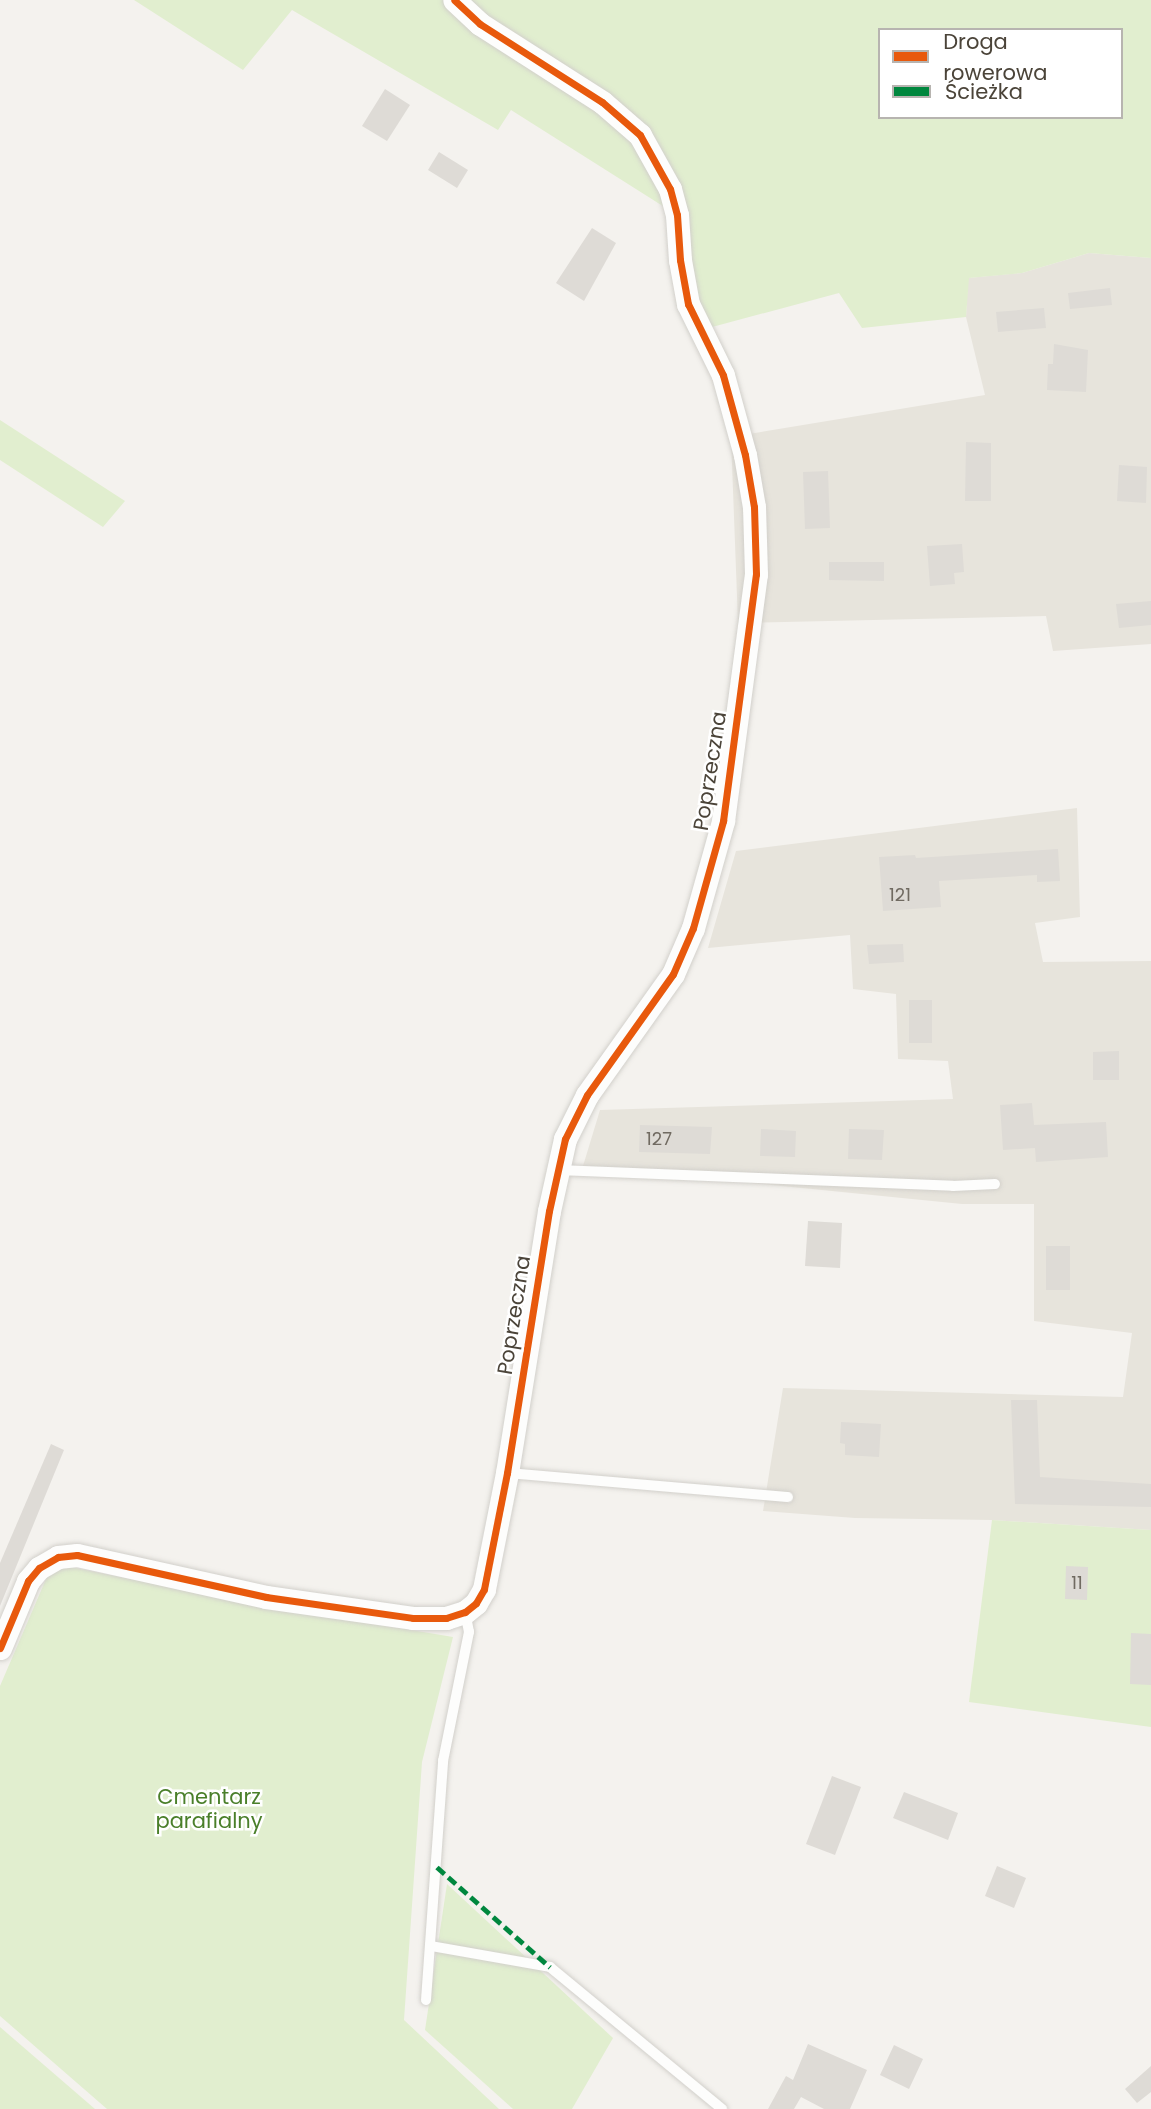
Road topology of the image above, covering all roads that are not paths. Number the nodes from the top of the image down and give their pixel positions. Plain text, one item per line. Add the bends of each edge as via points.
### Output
1 (454, 0) edge
2 (558, 1170) junction
3 (995, 1184) dead end
4 (508, 1473) junction
5 (788, 1496) dead end
6 (465, 1612) junction
7 (0, 1648) edge
8 (431, 1946) junction
9 (426, 2000) dead end
10 (722, 2109) edge

1 - 2 street, Poprzeczna via 480,24 602,102 640,135 670,189 688,304 723,375 754,507 757,574 723,821 693,928 673,974 587,1096 565,1139
2 - 3 lane
2 - 4 street, Poprzeczna
4 - 5 lane
4 - 6 street, Poprzeczna via 484,1589
6 - 7 street via 446,1618 413,1618 266,1597 76,1555 39,1568 28,1581
6 - 8 lane via 469,1632 443,1761
8 - 9 lane
8 - 10 lane via 550,1967

